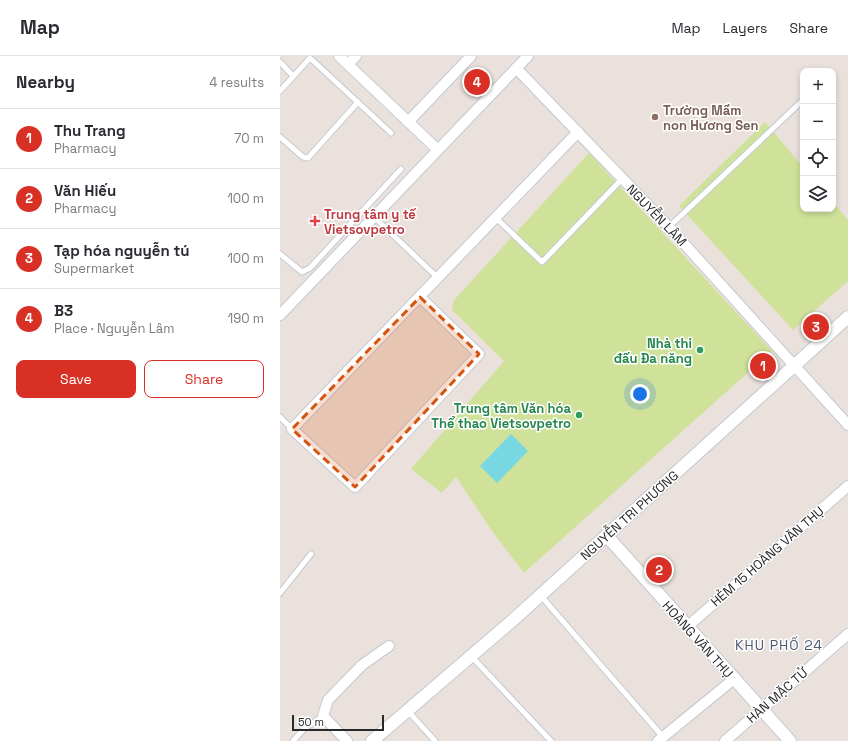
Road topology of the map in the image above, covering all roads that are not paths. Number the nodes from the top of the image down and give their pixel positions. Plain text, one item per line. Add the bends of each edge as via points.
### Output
1 (339, 56) edge
2 (356, 56) edge
3 (471, 56) edge
4 (528, 56) edge
5 (280, 62) edge
6 (348, 64) junction
7 (516, 68) junction
8 (293, 76) junction
9 (280, 91) edge
10 (358, 102) junction
11 (800, 103) edge
12 (408, 122) junction
13 (391, 132) dead end
14 (578, 132) junction
15 (280, 136) edge
16 (437, 149) junction
17 (401, 169) dead end
18 (622, 179) junction
19 (374, 217) junction
20 (496, 218) junction
21 (669, 227) junction
22 (280, 254) edge
23 (438, 278) junction
24 (420, 297) junction
25 (280, 315) edge
26 (848, 316) edge
27 (795, 365) junction
28 (280, 417) edge
29 (848, 425) edge
30 (292, 429) junction
31 (848, 486) edge
32 (607, 536) junction
33 (311, 554) dead end
34 (280, 593) edge
35 (540, 595) junction
36 (686, 627) junction
37 (848, 634) edge
38 (389, 646) dead end
39 (472, 656) junction
40 (734, 679) junction
41 (761, 709) junction
42 (408, 711) junction
43 (323, 716) junction
44 (661, 739) edge
45 (293, 741) edge
46 (347, 741) edge
47 (372, 741) edge
48 (435, 741) edge
49 (551, 741) edge
50 (725, 741) edge
51 (790, 741) edge

1 - 6 street
2 - 6 street
3 - 12 street
4 - 7 street
5 - 8 lane
6 - 12 street
7 - 14 street, NGUYỄN LÂM
7 - 16 street
8 - 9 lane
8 - 10 lane via 310,58
10 - 13 lane
10 - 15 lane via 308,158 303,157
11 - 21 lane
12 - 16 street
14 - 18 street, NGUYỄN LÂM
14 - 20 street
16 - 19 street
17 - 22 lane via 310,268 302,272
18 - 20 lane via 542,262
18 - 21 street, NGUYỄN LÂM
19 - 23 lane
19 - 25 street
20 - 23 street
21 - 27 street, NGUYỄN LÂM
23 - 24 street
24 - 30 street
24 - 30 street via 478,354 355,487
26 - 27 street, NGUYỄN TRI PHƯƠNG
27 - 29 street, NGUYỄN LÂM
27 - 32 street, NGUYỄN TRI PHƯƠNG
28 - 30 lane
31 - 36 street, HẺM 15 HOÀNG VĂN THỤ
32 - 35 street, NGUYỄN TRI PHƯƠNG
32 - 36 street, HOÀNG VĂN THỤ
33 - 34 lane
35 - 39 street, NGUYỄN TRI PHƯƠNG
35 - 44 lane
36 - 40 street, HOÀNG VĂN THỤ
37 - 41 street, HÀN MẶC TỬ
38 - 43 street via 362,665 328,700
39 - 42 street, NGUYỄN TRI PHƯƠNG
39 - 49 lane
40 - 41 street, HOÀNG VĂN THỤ
40 - 44 street
41 - 50 street, HÀN MẶC TỬ
41 - 51 street, HOÀNG VĂN THỤ
42 - 47 street, NGUYỄN TRI PHƯƠNG
42 - 48 lane
43 - 45 lane via 304,729
43 - 46 street

